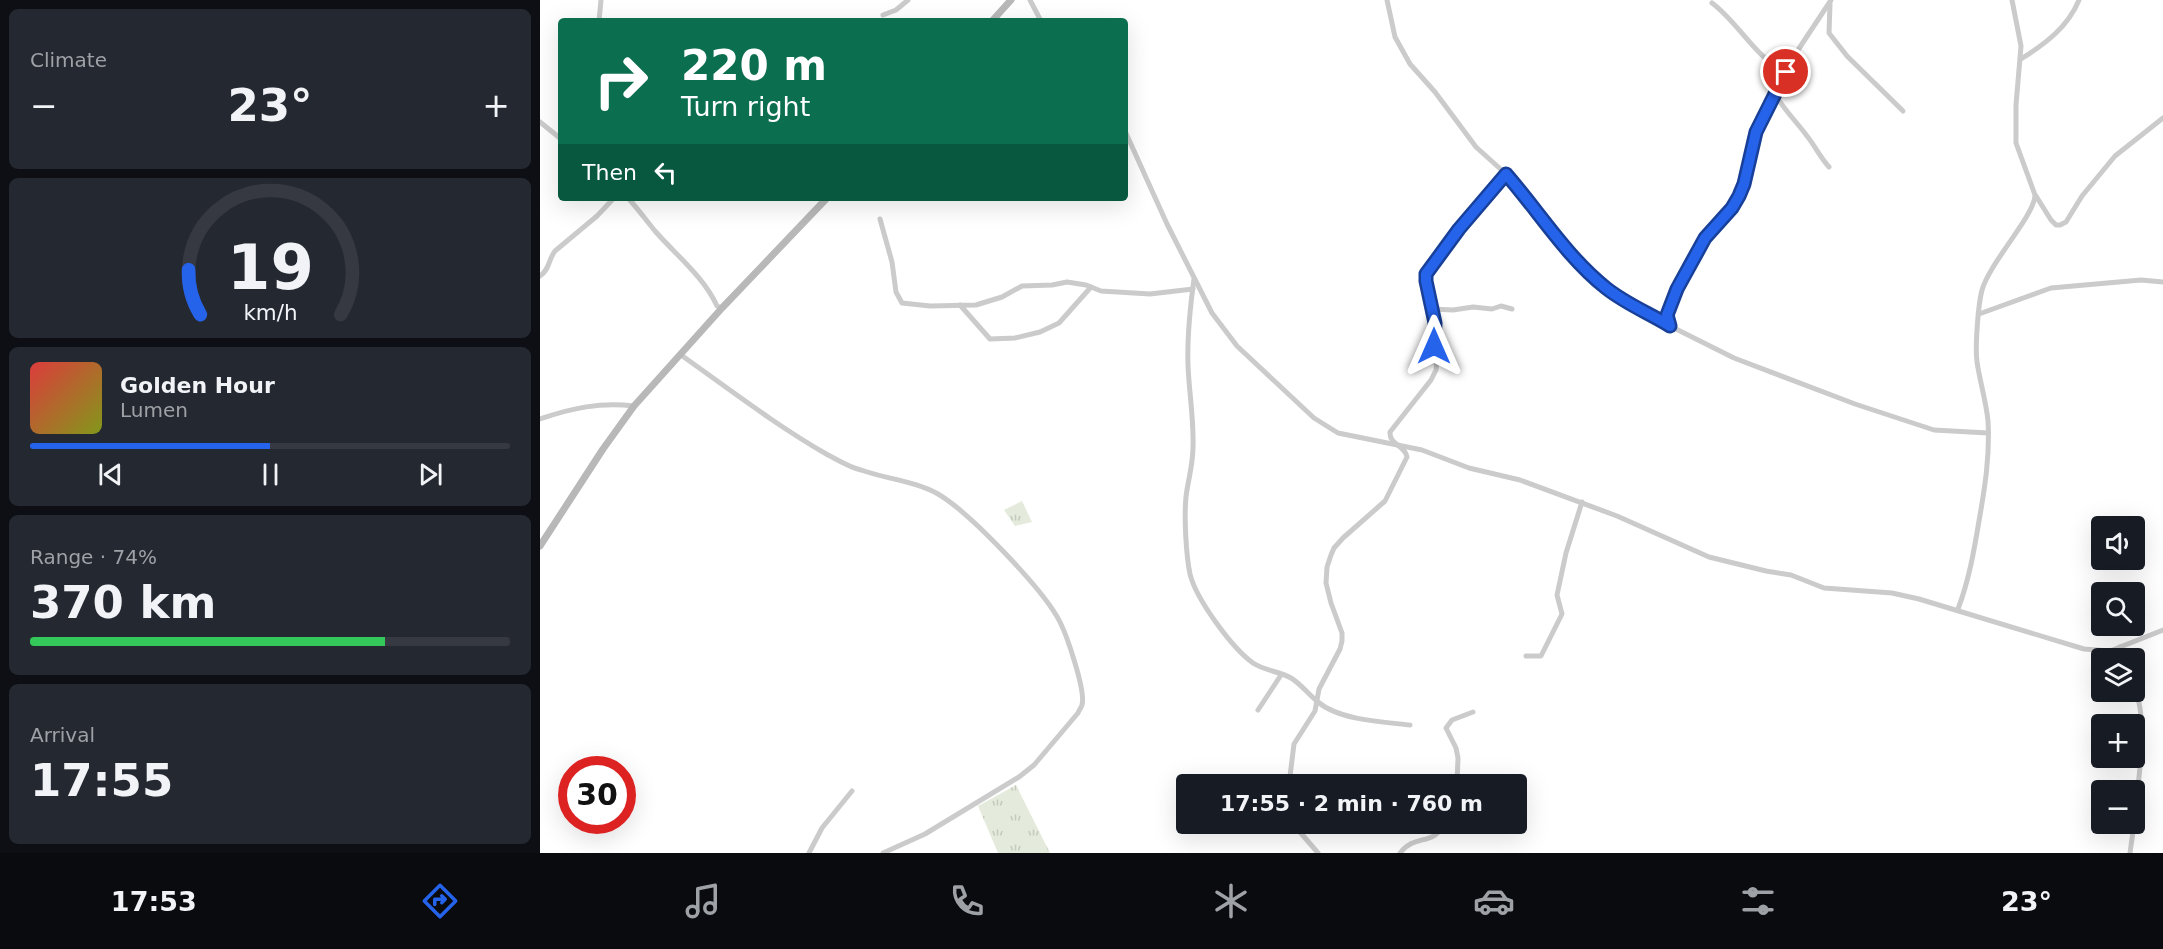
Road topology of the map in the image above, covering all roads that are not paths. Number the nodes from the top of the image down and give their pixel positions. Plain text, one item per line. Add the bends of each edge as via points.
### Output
1 (601, 0) edge
2 (908, 0) edge
3 (1011, 0) edge
4 (1030, 0) edge
5 (1387, 0) edge
6 (2012, 0) edge
7 (2079, 0) edge
8 (1830, 1) edge
9 (1713, 3) dead end
10 (883, 15) dead end
11 (599, 18) edge
12 (995, 18) edge
13 (1039, 18) edge
14 (2021, 59) junction
15 (1786, 72) junction
16 (1776, 94) junction
17 (1903, 111) dead end
18 (2163, 118) edge
19 (540, 122) edge
20 (558, 137) edge
21 (1128, 138) edge
22 (1829, 167) dead end
23 (1506, 174) junction
24 (2035, 195) junction
25 (611, 201) edge
26 (630, 201) edge
27 (824, 201) edge
28 (880, 219) dead end
29 (540, 276) edge
30 (1194, 277) junction
31 (2163, 282) edge
32 (1091, 287) junction
33 (1192, 289) junction
34 (960, 305) junction
35 (722, 308) junction
36 (1433, 309) junction
37 (1512, 309) dead end
38 (1979, 314) junction
39 (1670, 326) junction
40 (681, 356) junction
41 (634, 406) junction
42 (540, 419) edge
43 (1988, 433) junction
44 (1395, 444) junction
45 (1582, 502) junction
46 (540, 546) edge
47 (1958, 609) junction
48 (2163, 630) edge
49 (2120, 647) joint
50 (1526, 656) dead end
51 (1281, 675) junction
52 (1317, 702) junction
53 (2140, 702) edge
54 (1258, 710) dead end
55 (1473, 712) dead end
56 (1410, 725) dead end
57 (1292, 774) edge
58 (1458, 774) edge
59 (2138, 780) edge
60 (852, 791) dead end
61 (1302, 834) edge
62 (1437, 834) edge
63 (2133, 834) edge
64 (809, 853) edge
65 (883, 853) edge
66 (1318, 853) edge
67 (1400, 853) edge
68 (2130, 853) edge

1 - 11 street
2 - 10 street
3 - 12 main road
4 - 13 street
5 - 23 street via 1395,37 1410,64 1476,147
6 - 14 street
7 - 14 street via 2063,26
8 - 15 street
8 - 17 street via 1829,33
9 - 15 street via 1761,55
14 - 24 street via 2016,143
15 - 16 street
16 - 22 street
16 - 39 street via 1756,132 1739,196 1705,238 1669,307
18 - 24 street via 2115,156 2066,222 2056,225
19 - 20 street
21 - 30 street
23 - 36 street via 1429,269 1426,281
23 - 39 street via 1585,269 1620,298
24 - 38 street via 2031,210 1998,256 1982,289
25 - 29 street via 555,251 547,271
26 - 35 street via 703,281
27 - 35 main road
28 - 34 street via 896,292 902,303
30 - 33 street
30 - 44 street via 1212,313 1237,346 1314,418 1338,433
31 - 38 street via 2141,280 2051,288
32 - 33 street via 1150,294
32 - 34 street via 1067,282 1022,286 976,305
32 - 34 street via 1059,323 1015,338 990,339
33 - 51 street via 1188,362 1194,446 1186,497 1190,576 1228,638 1250,661
35 - 40 main road
36 - 37 street
36 - 44 street via 1436,370 1390,432
38 - 43 street via 1977,357
39 - 43 street via 1734,358 1855,404 1934,430
40 - 41 main road
40 - 65 street via 827,454 857,470 940,495 1006,556 1060,622 1081,686 1083,704 1078,713 1019,777 925,834
41 - 42 street via 574,408
41 - 46 main road
43 - 47 street via 1986,482 1976,542
44 - 45 street
44 - 52 street via 1404,449 1407,457 1385,501 1334,548 1327,567 1326,583 1342,641 1319,689
45 - 47 street via 1709,557 1791,575 1824,588 1892,593
45 - 50 street via 1557,595 1562,614 1541,656
47 - 49 street via 2084,649 2110,651
48 - 49 street
51 - 52 street via 1291,678
51 - 54 street
52 - 56 street via 1334,711 1370,720
52 - 57 street via 1311,720 1294,744
53 - 59 street
55 - 58 street via 1452,720 1446,728 1456,748
60 - 64 street via 822,828
61 - 66 street
62 - 67 street via 1413,841
63 - 68 street

